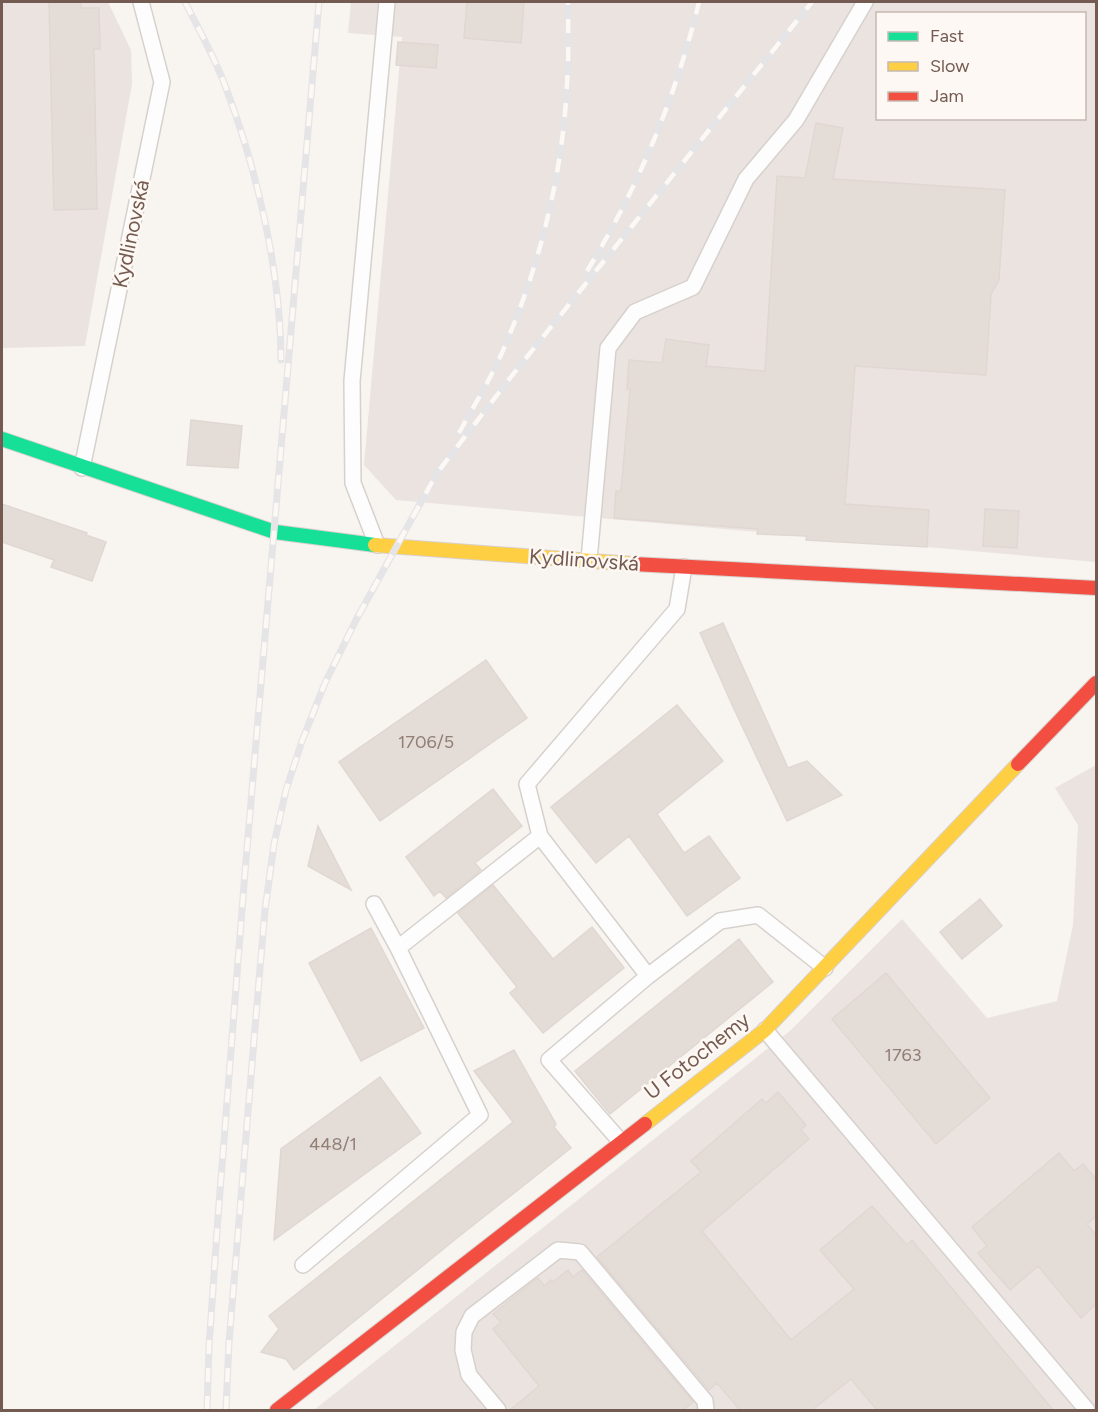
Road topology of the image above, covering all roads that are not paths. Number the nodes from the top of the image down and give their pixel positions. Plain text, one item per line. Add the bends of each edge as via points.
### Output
1 (141, 2) edge
2 (387, 2) edge
3 (865, 2) edge
4 (2, 439) edge
5 (82, 468) junction
6 (377, 545) junction
7 (589, 560) junction
8 (684, 567) junction
9 (1096, 588) edge
10 (1096, 683) edge
11 (540, 836) junction
12 (374, 904) dead end
13 (399, 948) junction
14 (825, 968) junction
15 (648, 976) junction
16 (765, 1030) junction
17 (621, 1142) junction
18 (303, 1265) dead end
19 (277, 1410) edge
20 (498, 1410) edge
21 (706, 1410) edge
22 (1087, 1410) edge

1 - 5 lane, Kydlinovská via 162,82
2 - 6 lane via 352,381 353,483
3 - 7 lane via 796,120 746,179 693,288 635,312 608,348
4 - 5 street, Kydlinovská
5 - 6 street, Kydlinovská via 275,532
6 - 7 street, Kydlinovská
7 - 8 street, Kydlinovská
8 - 9 street, Kydlinovská
8 - 11 lane via 677,609 527,784
10 - 14 street, U Fotochemy
11 - 13 lane
11 - 15 lane
12 - 13 lane
13 - 18 lane via 480,1115
14 - 15 lane via 758,915 720,921
14 - 16 street, U Fotochemy
15 - 17 lane via 549,1060
16 - 17 street, U Fotochemy
16 - 22 lane
17 - 19 street, U Fotochemy
20 - 21 lane via 469,1375 463,1350 464,1332 472,1316 558,1250 580,1252 705,1401

